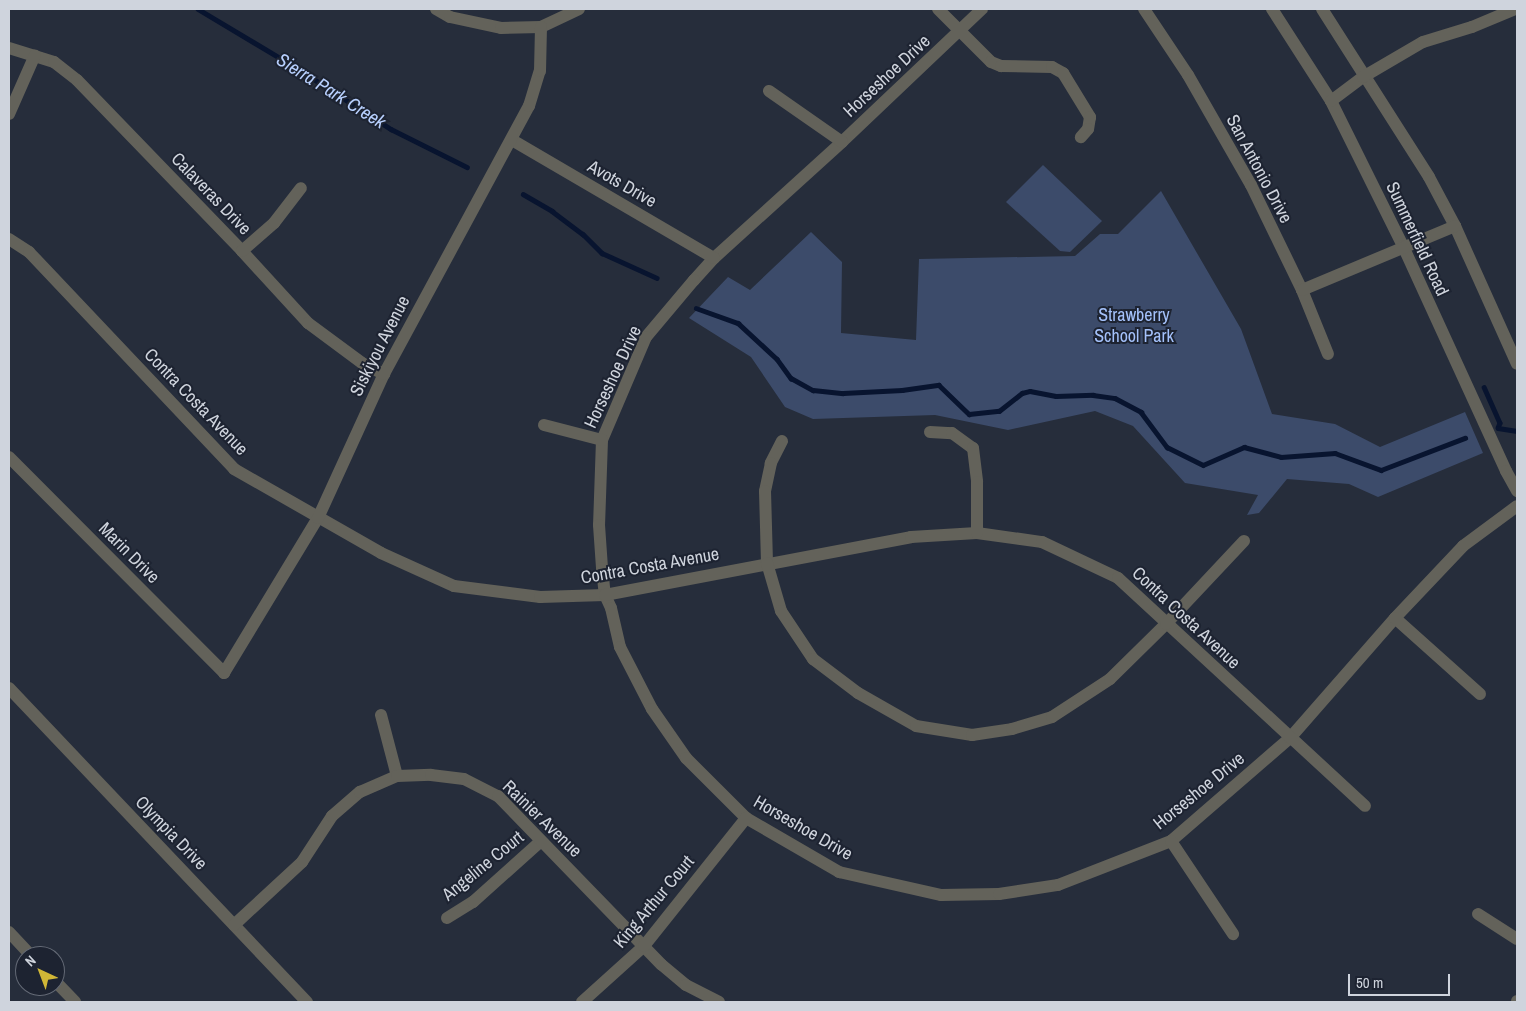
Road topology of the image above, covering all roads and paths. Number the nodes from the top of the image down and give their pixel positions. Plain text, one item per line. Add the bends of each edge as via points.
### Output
1 (436, 9) edge
2 (579, 9) edge
3 (938, 9) edge
4 (982, 9) edge
5 (1144, 9) edge
6 (1272, 9) edge
7 (1322, 9) edge
8 (1515, 9) edge
9 (541, 27) junction
10 (960, 31) junction
11 (9, 48) edge
12 (35, 55) junction
13 (1363, 76) junction
14 (769, 91) dead end
15 (1331, 101) junction
16 (9, 114) edge
17 (1081, 137) dead end
18 (512, 140) junction
19 (842, 142) junction
20 (301, 188) dead end
21 (1455, 226) junction
22 (9, 239) edge
23 (1403, 246) junction
24 (242, 251) junction
25 (714, 258) junction
26 (1302, 290) junction
27 (1328, 354) dead end
28 (1517, 364) edge
29 (384, 374) junction
30 (544, 424) dead end
31 (930, 432) dead end
32 (602, 440) junction
33 (782, 441) dead end
34 (9, 457) edge
35 (1517, 491) edge
36 (1517, 506) edge
37 (318, 518) junction
38 (977, 533) junction
39 (1244, 540) dead end
40 (767, 563) junction
41 (605, 595) junction
42 (1395, 618) junction
43 (1166, 624) junction
44 (224, 673) joint
45 (9, 688) edge
46 (1480, 694) dead end
47 (381, 715) dead end
48 (1290, 738) junction
49 (397, 776) junction
50 (1365, 806) dead end
51 (746, 818) junction
52 (541, 841) junction
53 (1171, 841) junction
54 (1478, 914) dead end
55 (447, 918) dead end
56 (234, 925) junction
57 (9, 932) edge
58 (1233, 934) dead end
59 (1517, 939) edge
60 (22, 946) edge
61 (644, 946) junction
62 (65, 992) edge
63 (75, 1002) edge
64 (307, 1002) edge
65 (582, 1002) edge
66 (719, 1002) edge

1 - 9 street via 450,17 501,28
2 - 9 street
3 - 10 street
4 - 10 street, Horseshoe Drive
5 - 26 street, San Antonio Drive via 1188,75 1252,186
6 - 15 street, Summerfield Road
7 - 13 street, Summerfield Road
8 - 13 street via 1423,42
9 - 18 street, Siskiyou Avenue via 540,71 529,106
10 - 17 street via 992,62 1002,66 1052,67 1063,73 1090,117 1088,129
10 - 19 street, Horseshoe Drive
11 - 12 street, Calaveras Drive
12 - 16 street
12 - 24 street, Calaveras Drive via 54,62 76,80
13 - 15 street
13 - 21 street, Summerfield Road via 1414,151
14 - 19 street
15 - 23 street, Summerfield Road
18 - 25 street, Avots Drive
18 - 29 street, Siskiyou Avenue via 500,156
19 - 25 street, Horseshoe Drive
20 - 24 street via 274,222
21 - 23 street
21 - 28 street, Summerfield Road
22 - 37 street, Contra Costa Avenue via 29,252 234,469
23 - 26 street
23 - 35 street, Summerfield Road
24 - 29 street, Calaveras Drive via 308,323 362,363
25 - 32 street, Horseshoe Drive via 646,338
26 - 27 street, San Antonio Drive
29 - 37 street, Siskiyou Avenue
30 - 32 street
31 - 38 street via 952,433 973,448
32 - 41 street, Horseshoe Drive via 599,525
33 - 40 street via 771,463 765,491
34 - 44 street, Marin Drive
36 - 42 street, Horseshoe Drive via 1463,546
37 - 41 street, Contra Costa Avenue via 381,553 454,586 540,598
37 - 44 street, Siskiyou Avenue
38 - 40 street, Contra Costa Avenue via 911,537
38 - 43 street, Contra Costa Avenue via 1042,542 1118,578
39 - 43 street
40 - 41 street, Contra Costa Avenue
40 - 43 street via 781,611 814,658 858,693 916,726 972,735 1012,729 1052,717 1110,679
41 - 51 street, Horseshoe Drive via 620,647 652,709 686,758
42 - 46 street
42 - 48 street, Horseshoe Drive
43 - 48 street, Contra Costa Avenue
45 - 56 street, Olympia Drive
47 - 49 street
48 - 50 street, Contra Costa Avenue
48 - 53 street, Horseshoe Drive
49 - 52 street, Rainier Avenue via 431,775 464,779 498,796
49 - 56 street, Rainier Avenue via 360,792 332,816 302,862
51 - 53 street, Horseshoe Drive via 839,872 941,895 999,894 1058,885
51 - 61 street, King Arthur Court
52 - 55 street, Angeline Court via 473,902
52 - 61 street, Rainier Avenue
53 - 58 street
54 - 59 street
56 - 64 street, Olympia Drive
57 - 60 street
61 - 65 street, King Arthur Court
61 - 66 street, Rainier Avenue via 686,985
62 - 63 street

